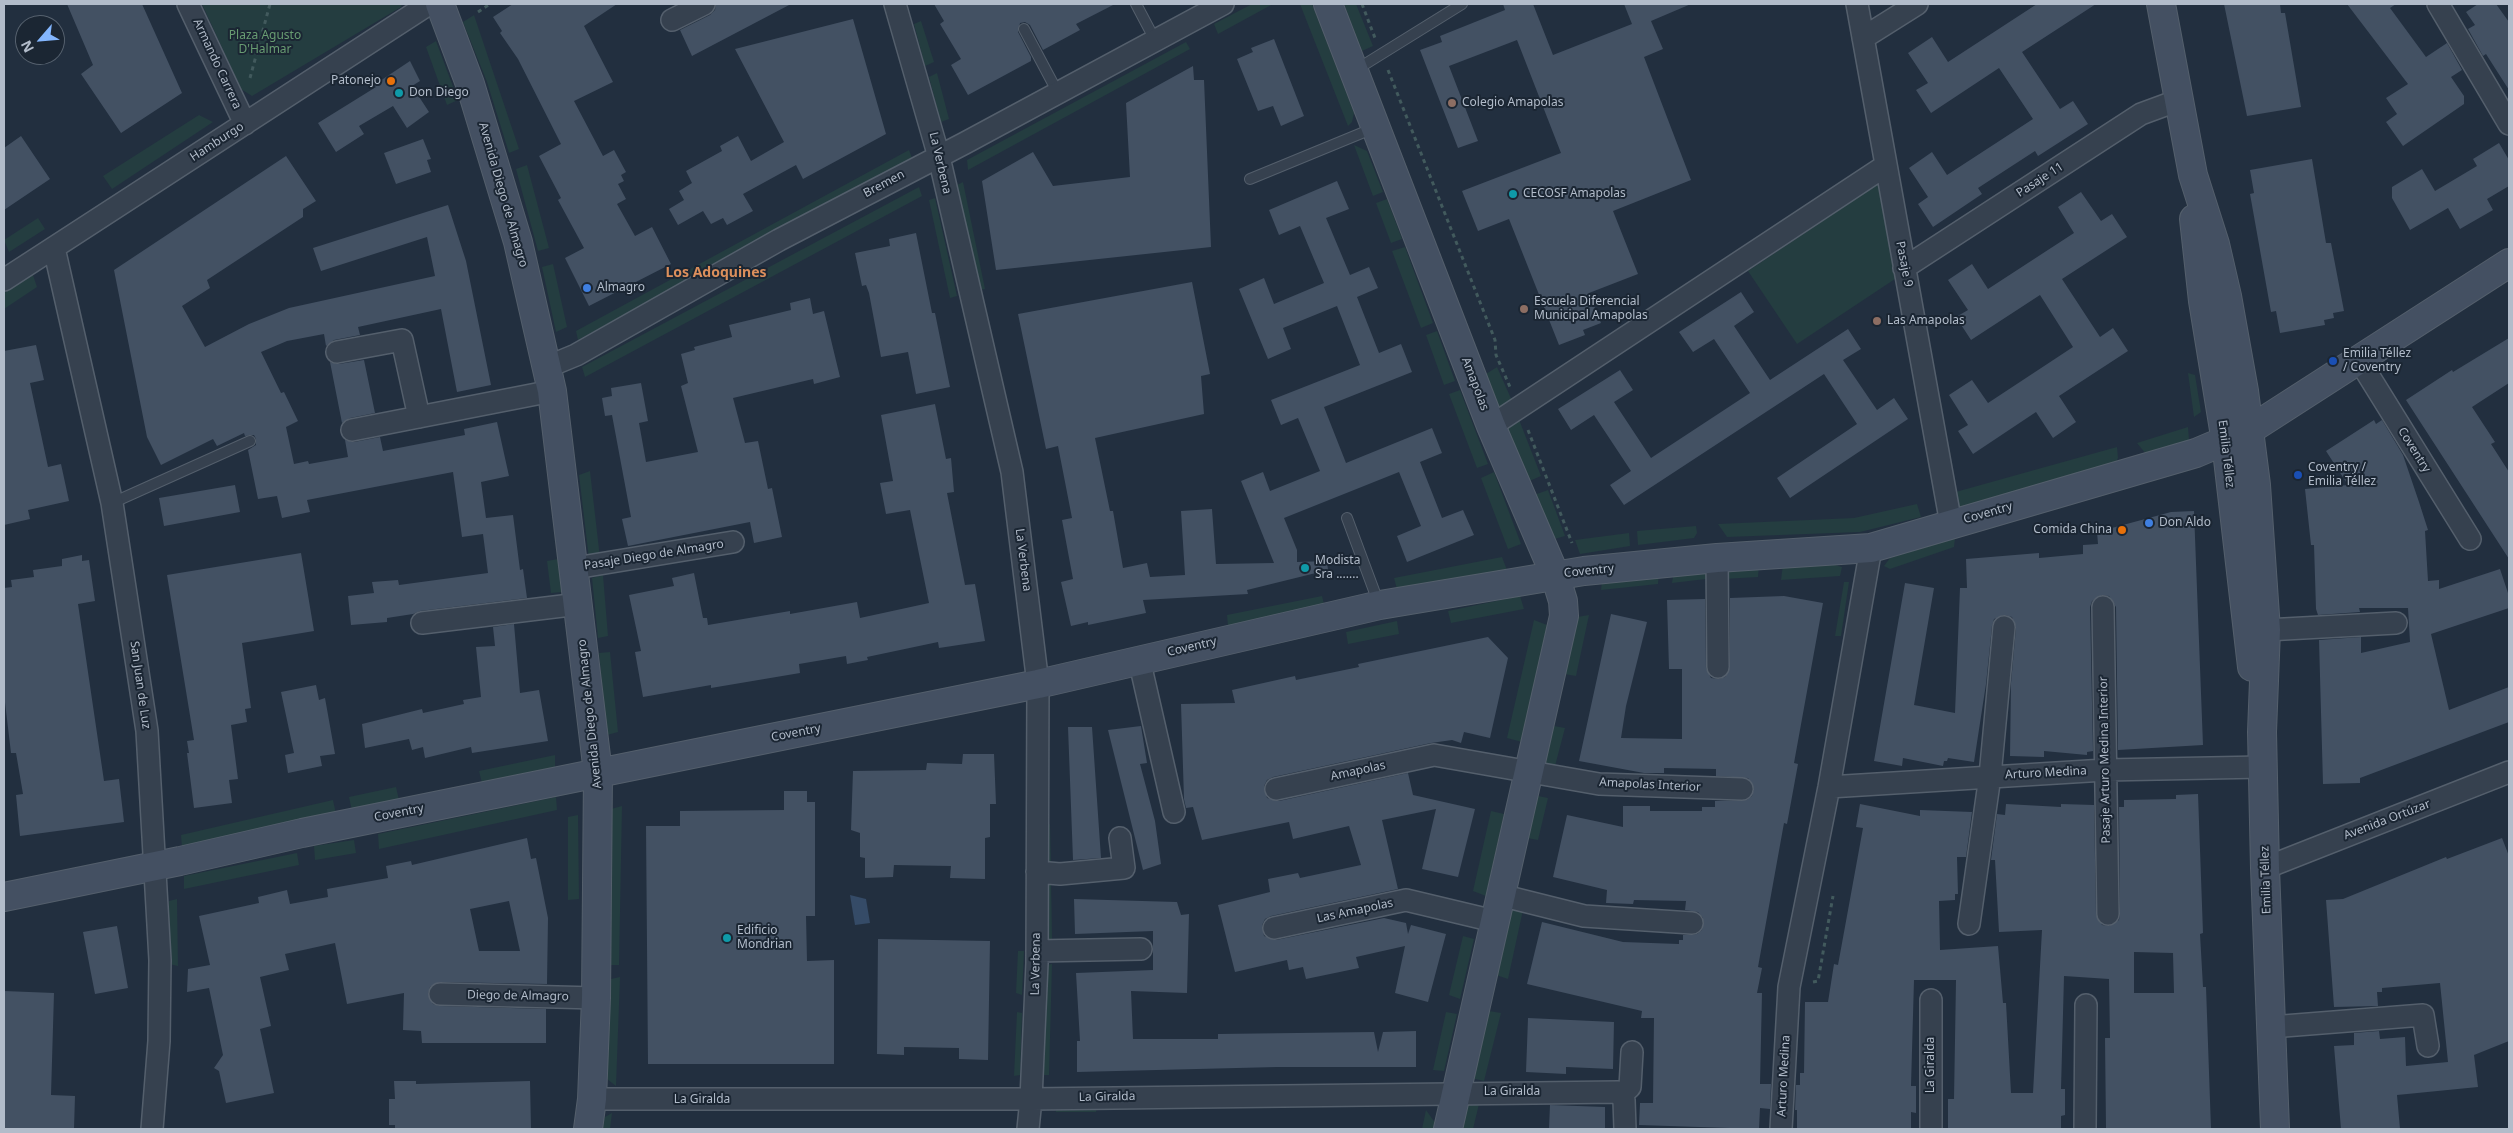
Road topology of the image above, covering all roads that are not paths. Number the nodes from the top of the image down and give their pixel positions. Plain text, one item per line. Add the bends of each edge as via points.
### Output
1 (188, 4) edge
2 (430, 4) edge
3 (440, 4) edge
4 (704, 4) edge
5 (895, 4) edge
6 (1136, 4) edge
7 (1224, 4) edge
8 (1328, 4) edge
9 (1462, 4) edge
10 (1857, 4) edge
11 (1917, 4) edge
12 (2161, 4) edge
13 (2438, 4) edge
14 (672, 20) dead end
15 (1024, 29) dead end
16 (1863, 38) junction
17 (1155, 40) junction
18 (1353, 72) junction
19 (1058, 93) junction
20 (2178, 100) junction
21 (245, 124) junction
22 (2509, 124) edge
23 (1376, 127) junction
24 (939, 157) junction
25 (1885, 166) junction
26 (1250, 179) dead end
27 (54, 248) junction
28 (2509, 263) edge
29 (1904, 268) junction
30 (4, 280) edge
31 (337, 352) dead end
32 (2359, 360) junction
33 (550, 379) junction
34 (419, 417) junction
35 (1491, 426) junction
36 (352, 430) dead end
37 (2237, 436) junction
38 (250, 440) dead end
39 (112, 504) junction
40 (1347, 518) dead end
41 (1951, 524) junction
42 (2470, 539) dead end
43 (733, 542) dead end
44 (1871, 548) junction
45 (1717, 558) junction
46 (575, 568) junction
47 (1555, 575) junction
48 (579, 604) junction
49 (1380, 605) junction
50 (2103, 607) dead end
51 (422, 623) dead end
52 (2396, 623) dead end
53 (2004, 627) dead end
54 (2266, 630) junction
55 (1139, 659) junction
56 (1718, 666) dead end
57 (1038, 684) junction
58 (2262, 732) junction
59 (2263, 767) junction
60 (1529, 770) junction
61 (2105, 770) junction
62 (598, 773) junction
63 (1990, 776) junction
64 (2507, 779) edge
65 (1829, 787) junction
66 (1276, 789) dead end
67 (1742, 789) dead end
68 (1174, 812) dead end
69 (1120, 838) dead end
70 (156, 866) junction
71 (2265, 868) junction
72 (1037, 872) junction
73 (1500, 894) junction
74 (4, 897) edge
75 (2108, 914) dead end
76 (1494, 921) junction
77 (1692, 923) dead end
78 (1969, 924) dead end
79 (1274, 928) dead end
80 (1141, 949) dead end
81 (1037, 951) junction
82 (440, 994) dead end
83 (596, 998) junction
84 (1931, 1000) dead end
85 (2086, 1005) dead end
86 (2271, 1026) junction
87 (2428, 1046) dead end
88 (1632, 1052) dead end
89 (1456, 1093) junction
90 (1621, 1095) junction
91 (592, 1098) junction
92 (1031, 1098) junction
93 (152, 1129) edge
94 (588, 1129) edge
95 (1028, 1129) edge
96 (1448, 1129) edge
97 (1625, 1129) edge
98 (1781, 1129) edge
99 (1931, 1129) edge
100 (2085, 1129) edge
101 (2275, 1129) edge

1 - 21 street, Armando Carrera
2 - 21 street, Hamburgo
3 - 33 street, Avenida Diego de Almagro via 470,84 518,242
4 - 14 street
5 - 24 street, La Verbena
6 - 17 lane
7 - 17 street, Bremen
8 - 18 street, Amapolas
9 - 18 lane
10 - 16 street, Pasaje 9
11 - 16 street
12 - 20 street, Emilia Téllez
13 - 22 street
15 - 19 lane
16 - 25 street, Pasaje 9
17 - 19 street, Bremen
18 - 23 street, Amapolas
19 - 24 street, Bremen
20 - 29 street, Pasaje 11 via 2141,114
20 - 37 street, Emilia Téllez via 2193,175 2196,246 2203,301
21 - 27 street, Hamburgo
23 - 26 lane
23 - 35 street, Amapolas
24 - 33 street, Bremen via 778,240 576,355
24 - 57 street, La Verbena via 1012,472
25 - 29 street, Pasaje 9
25 - 35 street
27 - 30 street, Hamburgo
27 - 39 street, San Juan de Luz
28 - 32 street, Coventry
29 - 41 street, Pasaje 9
31 - 34 street via 402,340
32 - 37 street, Coventry
32 - 42 street, Coventry
33 - 34 street
33 - 46 street, Avenida Diego de Almagro
34 - 36 street
35 - 47 street, Amapolas
37 - 41 street, Coventry via 2196,453
37 - 54 street, Emilia Téllez via 2261,540
37 - 58 street, Emilia Téllez via 2245,617
38 - 39 lane
39 - 70 street, San Juan de Luz via 147,730
40 - 49 lane
41 - 44 street, Coventry
43 - 46 street, Pasaje Diego de Almagro
44 - 45 street, Coventry
44 - 65 street, Arturo Medina
45 - 47 street, Coventry
45 - 56 street
46 - 48 street, Avenida Diego de Almagro
47 - 49 street, Coventry
47 - 60 street, Amapolas via 1564,616
48 - 51 street
48 - 62 street, Avenida Diego de Almagro
49 - 55 street, Coventry
50 - 61 street, Pasaje Arturo Medina Interior
52 - 54 street
53 - 63 street
54 - 58 street, Emilia Téllez
55 - 57 street, Coventry
55 - 68 street
57 - 62 street, Coventry
57 - 72 street, La Verbena
58 - 59 street, Emilia Téllez
59 - 61 street, Arturo Medina
59 - 71 street, Emilia Téllez
60 - 66 street, Amapolas via 1434,755
60 - 67 street, Amapolas Interior via 1600,784
60 - 73 street, Amapolas
61 - 63 street, Arturo Medina
61 - 75 street, Pasaje Arturo Medina Interior
62 - 70 street, Coventry
62 - 83 street, Avenida Diego de Almagro
63 - 65 street, Arturo Medina
63 - 78 street
64 - 71 street, Avenida Ortúzar
65 - 98 street, Arturo Medina via 1789,987
69 - 72 street via 1124,868 1060,874
70 - 74 street, Coventry
70 - 93 street, San Juan de Luz via 160,1007
71 - 86 street, Emilia Téllez
72 - 81 street, La Verbena
73 - 76 street, Amapolas
73 - 77 street via 1584,916
76 - 79 street, Las Amapolas via 1406,900
76 - 89 street, Amapolas
80 - 81 street
81 - 92 street, La Verbena
82 - 83 street, Diego de Almagro
83 - 91 street, Avenida Diego de Almagro
84 - 99 street, La Giralda
85 - 100 street
86 - 87 street via 2423,1016
86 - 101 street, Emilia Téllez
88 - 90 street via 1630,1087
89 - 90 street, La Giralda via 1618,1092
89 - 92 street, La Giralda
89 - 96 street, Amapolas
90 - 97 street
91 - 92 street, La Giralda
91 - 94 street, Avenida Diego de Almagro
92 - 95 street, La Verbena

